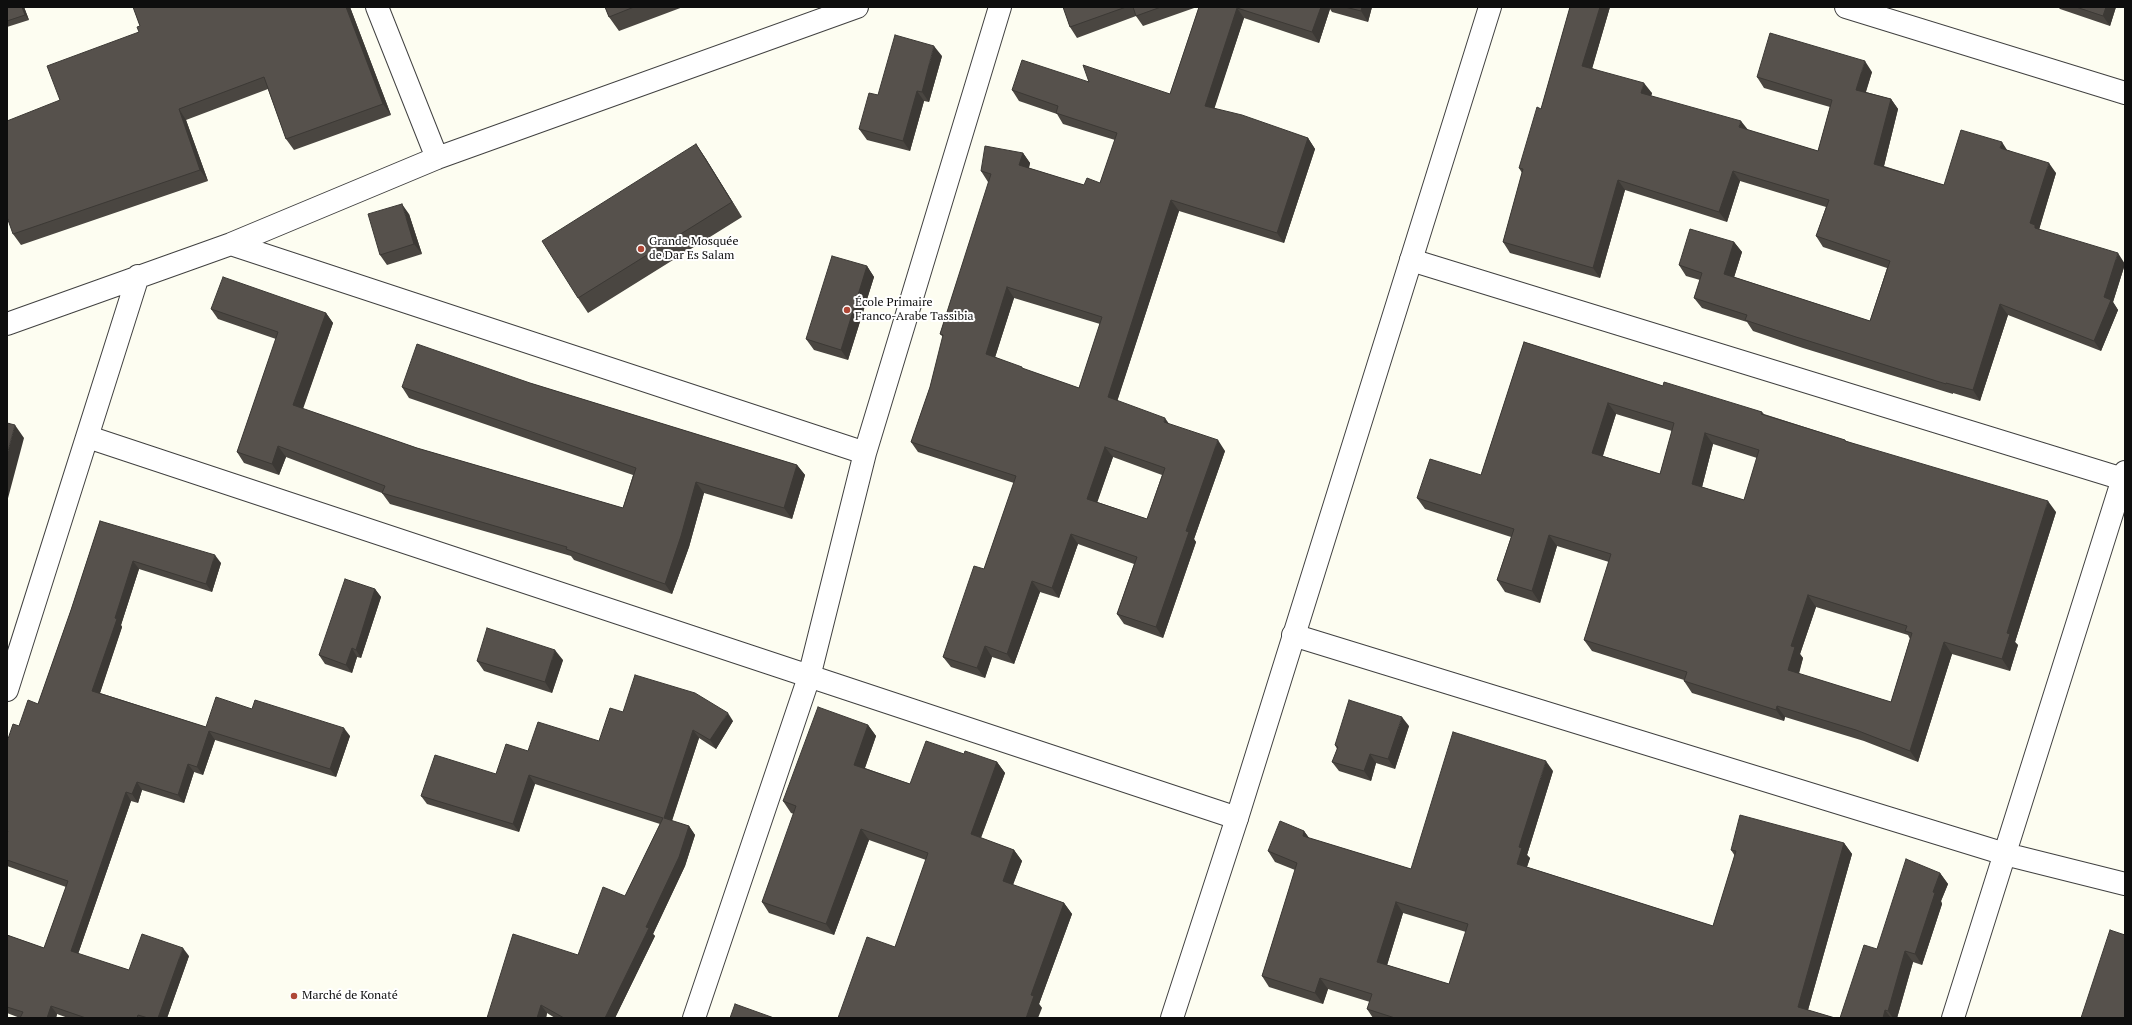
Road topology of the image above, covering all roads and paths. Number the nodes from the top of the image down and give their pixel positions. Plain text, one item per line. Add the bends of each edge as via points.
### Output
1 (378, 7) edge
2 (857, 7) edge
3 (1000, 7) edge
4 (1490, 7) edge
5 (1846, 7) edge
6 (2125, 93) edge
7 (437, 158) junction
8 (231, 244) junction
9 (1411, 260) junction
10 (138, 276) junction
11 (7, 324) edge
12 (88, 437) junction
13 (865, 453) junction
14 (2124, 476) edge
15 (1293, 635) junction
16 (809, 677) junction
17 (7, 690) edge
18 (1237, 818) junction
19 (2005, 854) junction
20 (2125, 884) edge
21 (694, 1018) edge
22 (1173, 1018) edge
23 (1953, 1018) edge

1 - 7 street
2 - 7 street
3 - 13 street
4 - 9 street
5 - 6 street
7 - 8 street
8 - 10 street
8 - 13 street
9 - 14 street
9 - 15 street
10 - 11 street
10 - 12 street
12 - 16 street
12 - 17 street
13 - 16 street
14 - 19 street
15 - 18 street
15 - 19 street
16 - 18 street
16 - 21 street
18 - 22 street
19 - 20 street
19 - 23 street

